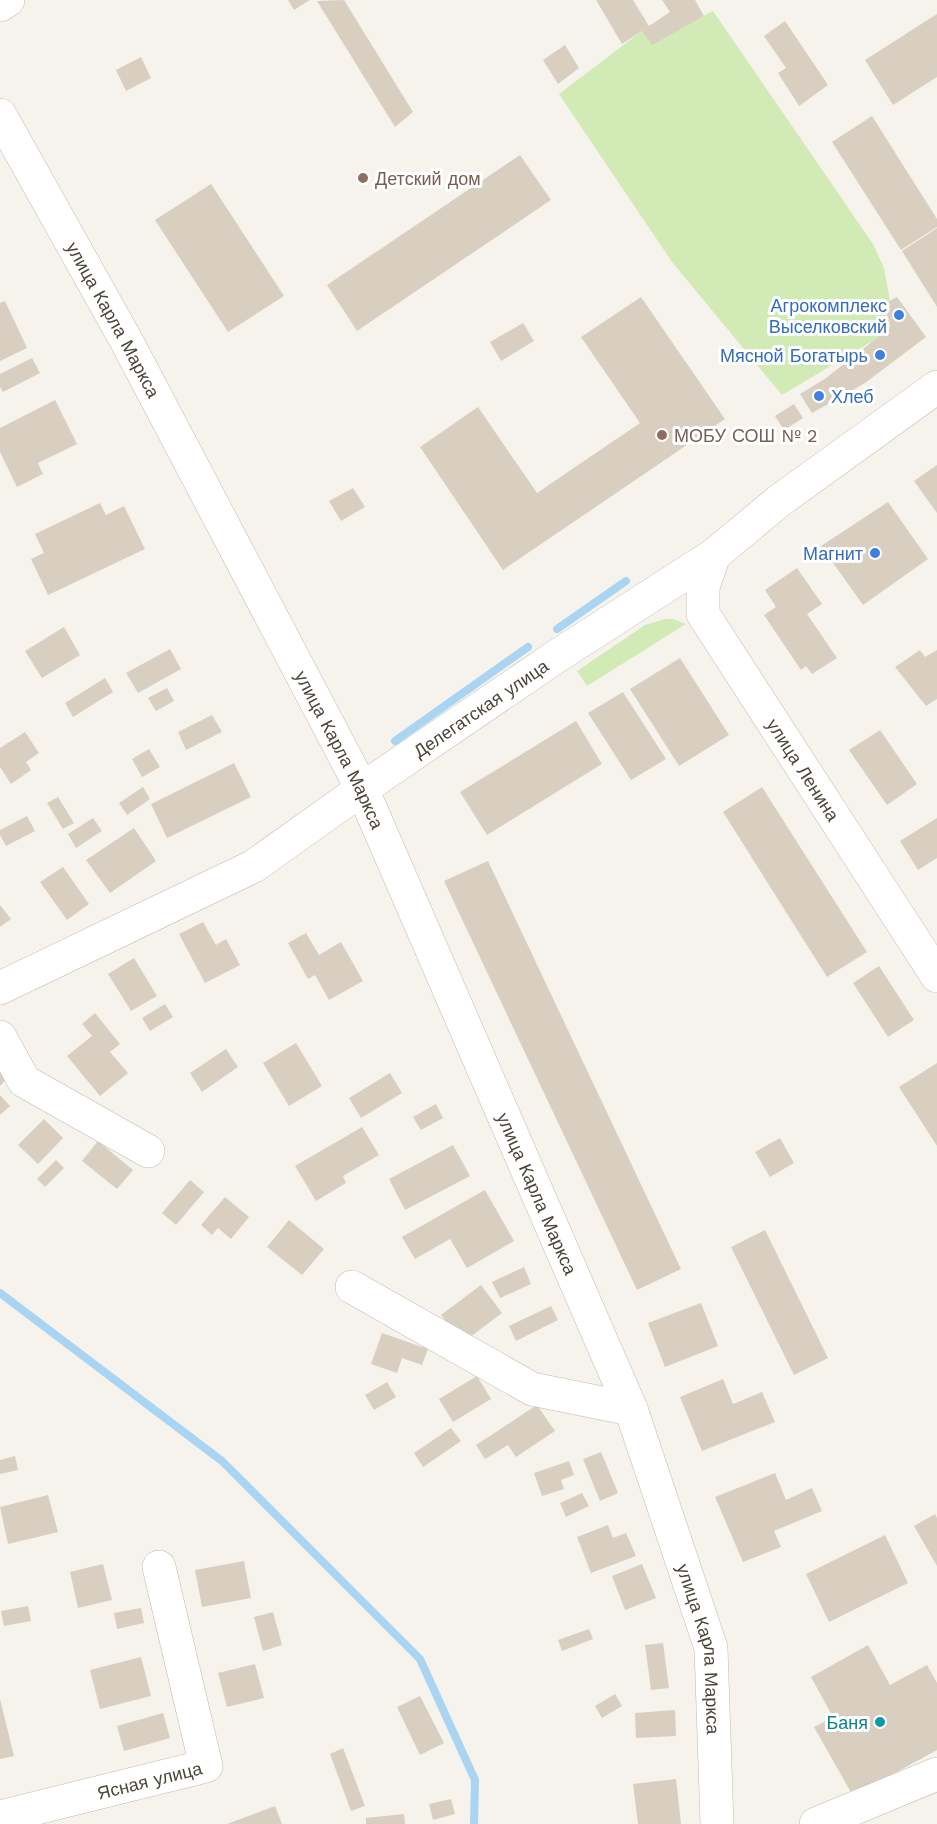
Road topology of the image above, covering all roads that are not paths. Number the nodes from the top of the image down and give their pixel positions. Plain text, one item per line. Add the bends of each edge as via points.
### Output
1 (8, 0) edge
2 (0, 4) edge
3 (0, 115) edge
4 (937, 387) edge
5 (714, 555) junction
6 (362, 789) junction
7 (937, 976) edge
8 (0, 988) edge
9 (0, 1037) edge
10 (147, 1151) dead end
11 (352, 1287) dead end
12 (631, 1410) junction
13 (159, 1567) dead end
14 (937, 1774) edge
15 (0, 1817) edge
16 (717, 1824) edge
17 (816, 1824) edge

1 - 2 street
3 - 6 street, улица Карла Маркса via 127,342
4 - 5 street, Делегатская улица via 779,501
5 - 6 street, Делегатская улица
5 - 7 street, улица Ленина via 703,587 704,614
6 - 8 street, Делегатская улица via 254,866
6 - 12 street, улица Карла Маркса
9 - 10 street via 24,1081
11 - 12 street via 532,1389
12 - 16 street, улица Карла Маркса via 711,1648
13 - 15 street, Ясная улица via 206,1766
14 - 17 street

